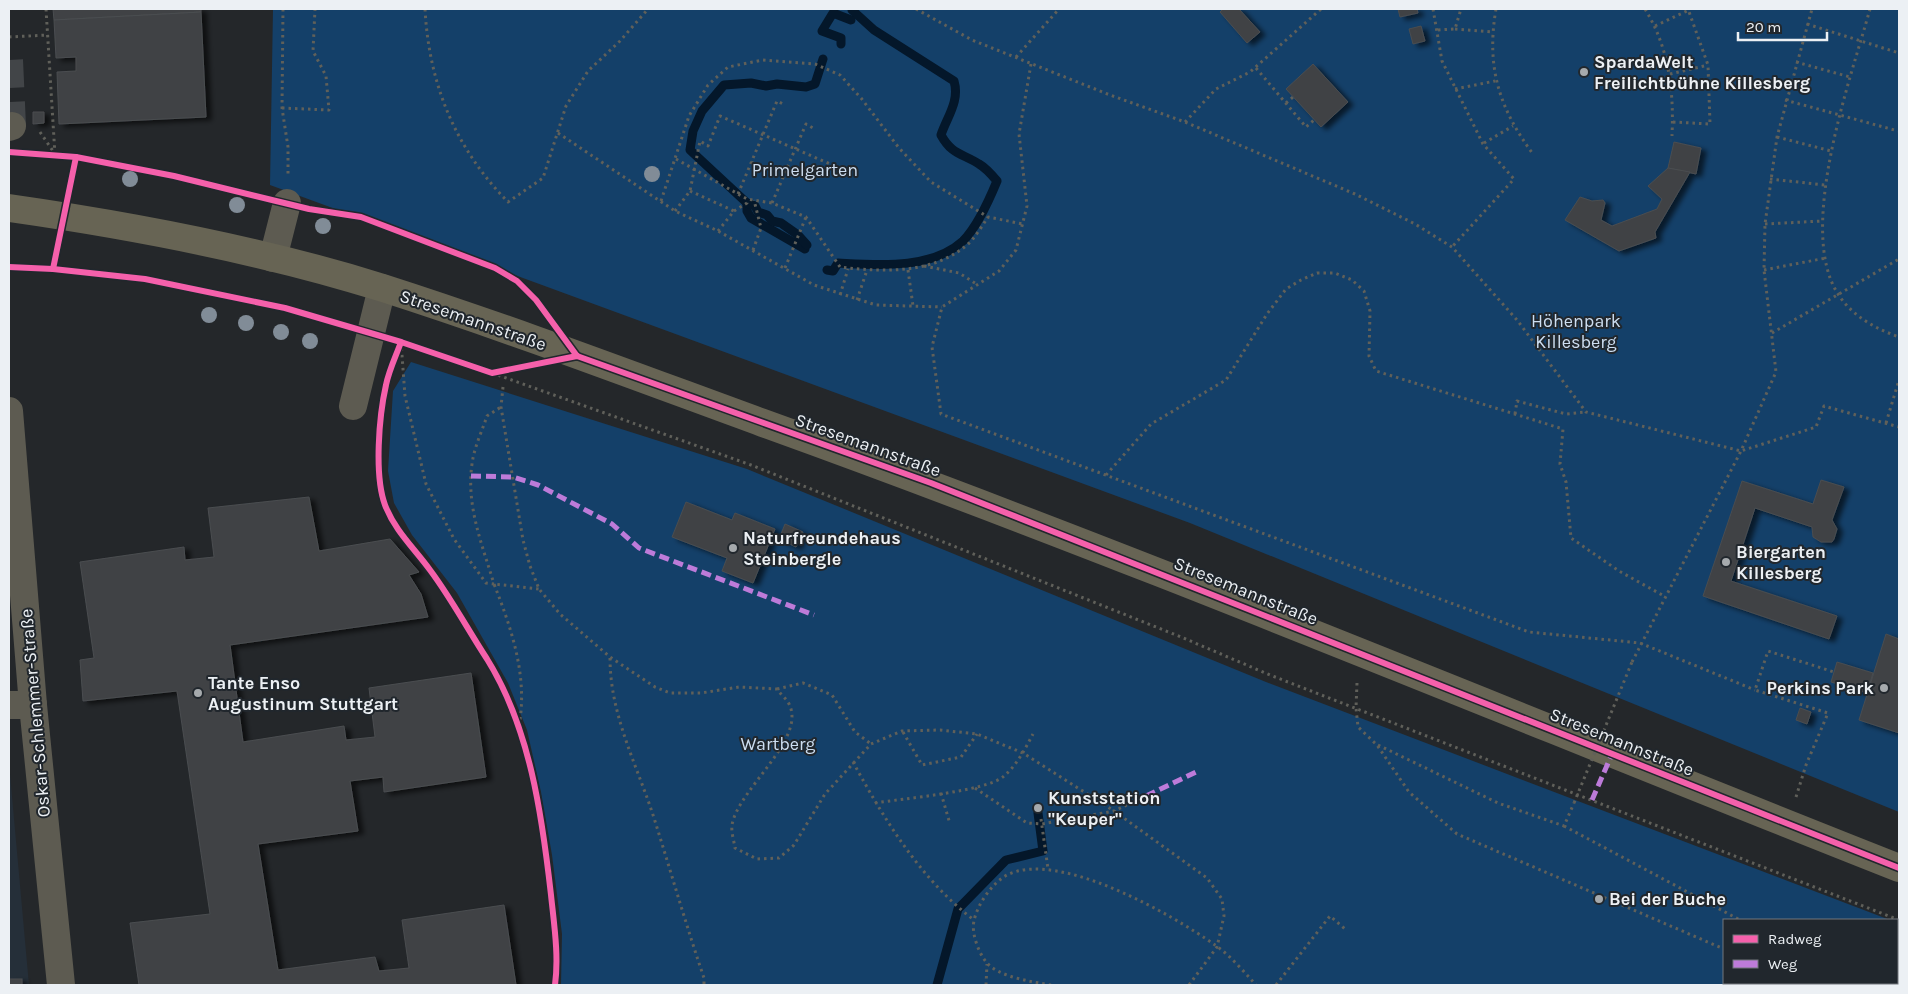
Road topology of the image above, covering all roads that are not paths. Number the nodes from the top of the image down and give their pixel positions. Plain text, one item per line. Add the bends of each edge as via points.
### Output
1 (287, 203) road end
2 (9, 208) edge
3 (273, 258) junction
4 (382, 288) junction
5 (353, 406) dead end
6 (9, 411) edge
7 (21, 705) edge
8 (1899, 868) edge
9 (61, 985) edge

1 - 3 street
2 - 3 main road, Stresemannstraße via 143,230
3 - 4 main road, Stresemannstraße
4 - 5 street
4 - 8 main road, Stresemannstraße via 931,483
6 - 7 street, Oskar-Schlemmer-Straße
7 - 9 street, Oskar-Schlemmer-Straße

